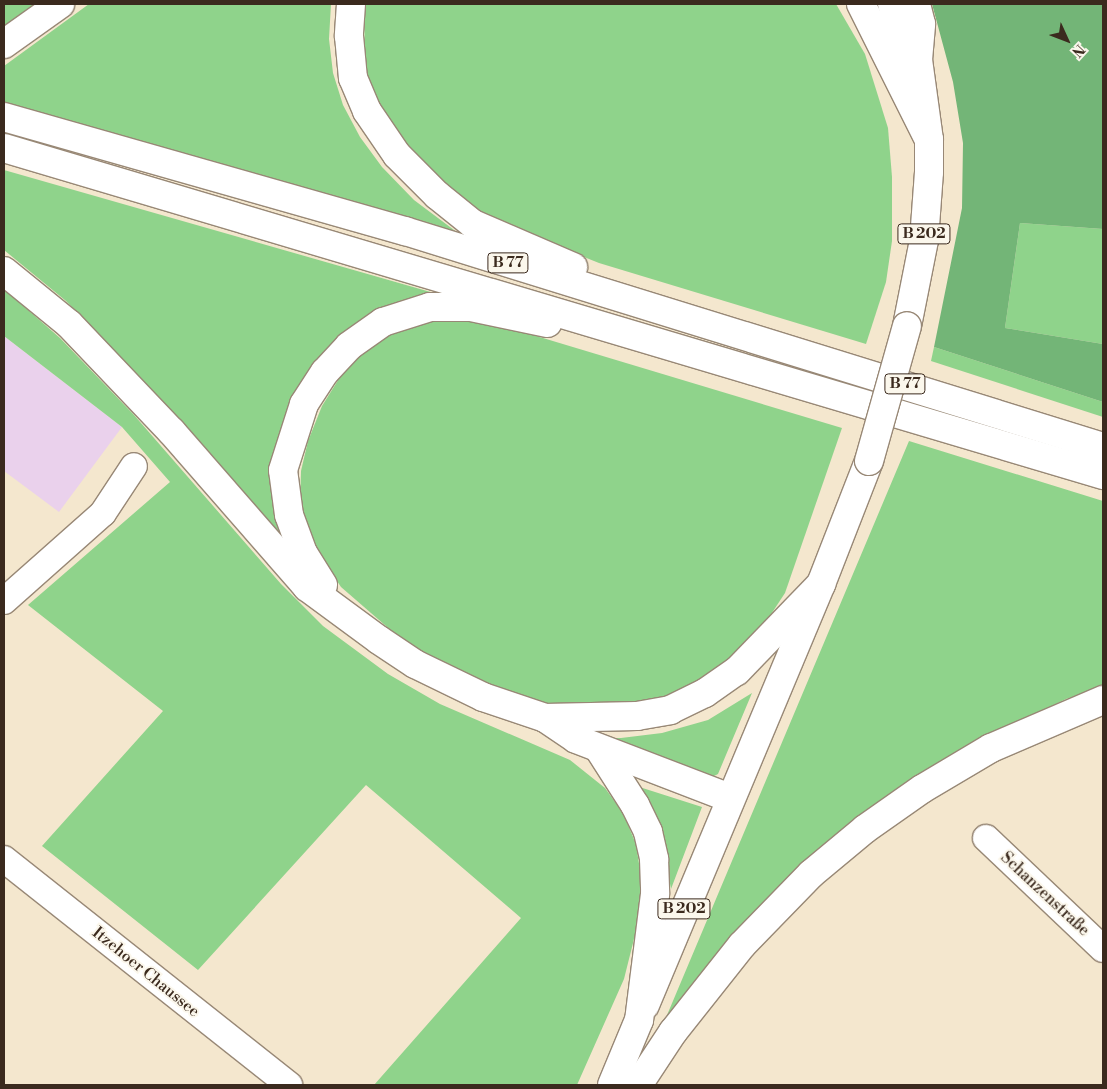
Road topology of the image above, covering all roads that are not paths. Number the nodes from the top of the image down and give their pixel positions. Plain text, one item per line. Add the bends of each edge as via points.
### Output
1 (60, 4) edge
2 (351, 4) edge
3 (861, 4) edge
4 (892, 4) edge
5 (916, 4) edge
6 (4, 44) edge
7 (918, 60) junction
8 (4, 117) edge
9 (929, 140) junction
10 (4, 148) edge
11 (4, 271) edge
12 (705, 324) junction
13 (629, 333) junction
14 (1103, 447) edge
15 (134, 466) dead end
16 (1103, 474) edge
17 (821, 584) junction
18 (4, 601) edge
19 (340, 608) junction
20 (1103, 700) edge
21 (545, 718) junction
22 (598, 749) junction
23 (730, 798) junction
24 (986, 838) dead end
25 (4, 859) edge
26 (1103, 949) edge
27 (639, 1020) junction
28 (289, 1085) edge
29 (612, 1085) edge
30 (638, 1085) edge

1 - 6 main road
2 - 12 main road via 349,36 353,78 367,111 397,155 436,195 473,224
3 - 9 main road
4 - 7 main road, B 202 via 901,35
5 - 7 main road, B 202 via 921,24
7 - 9 main road, B 202
8 - 12 main road, B 77 via 405,231
9 - 17 main road, B 202, bridge via 924,240 907,326 869,461
10 - 13 main road, B 77
11 - 19 main road via 69,324 172,432 307,587
12 - 14 main road, B 77
13 - 16 main road, B 77
13 - 19 main road via 511,318 448,305 406,312 383,322 349,346 324,372 304,404 284,470 289,515 303,553
15 - 18 street via 103,514
17 - 21 main road via 738,671 705,693 670,710 638,716
17 - 23 main road, B 202
19 - 21 main road via 415,664 483,697
20 - 30 main road via 991,748 922,789 858,835 811,874 742,945 673,1032
21 - 22 main road
22 - 23 main road
22 - 27 main road via 635,804 648,832 654,859 655,894
23 - 27 main road, B 202
24 - 26 street, Schanzenstraße
25 - 28 street, Itzehoer Chaussee
27 - 29 main road, B 202

